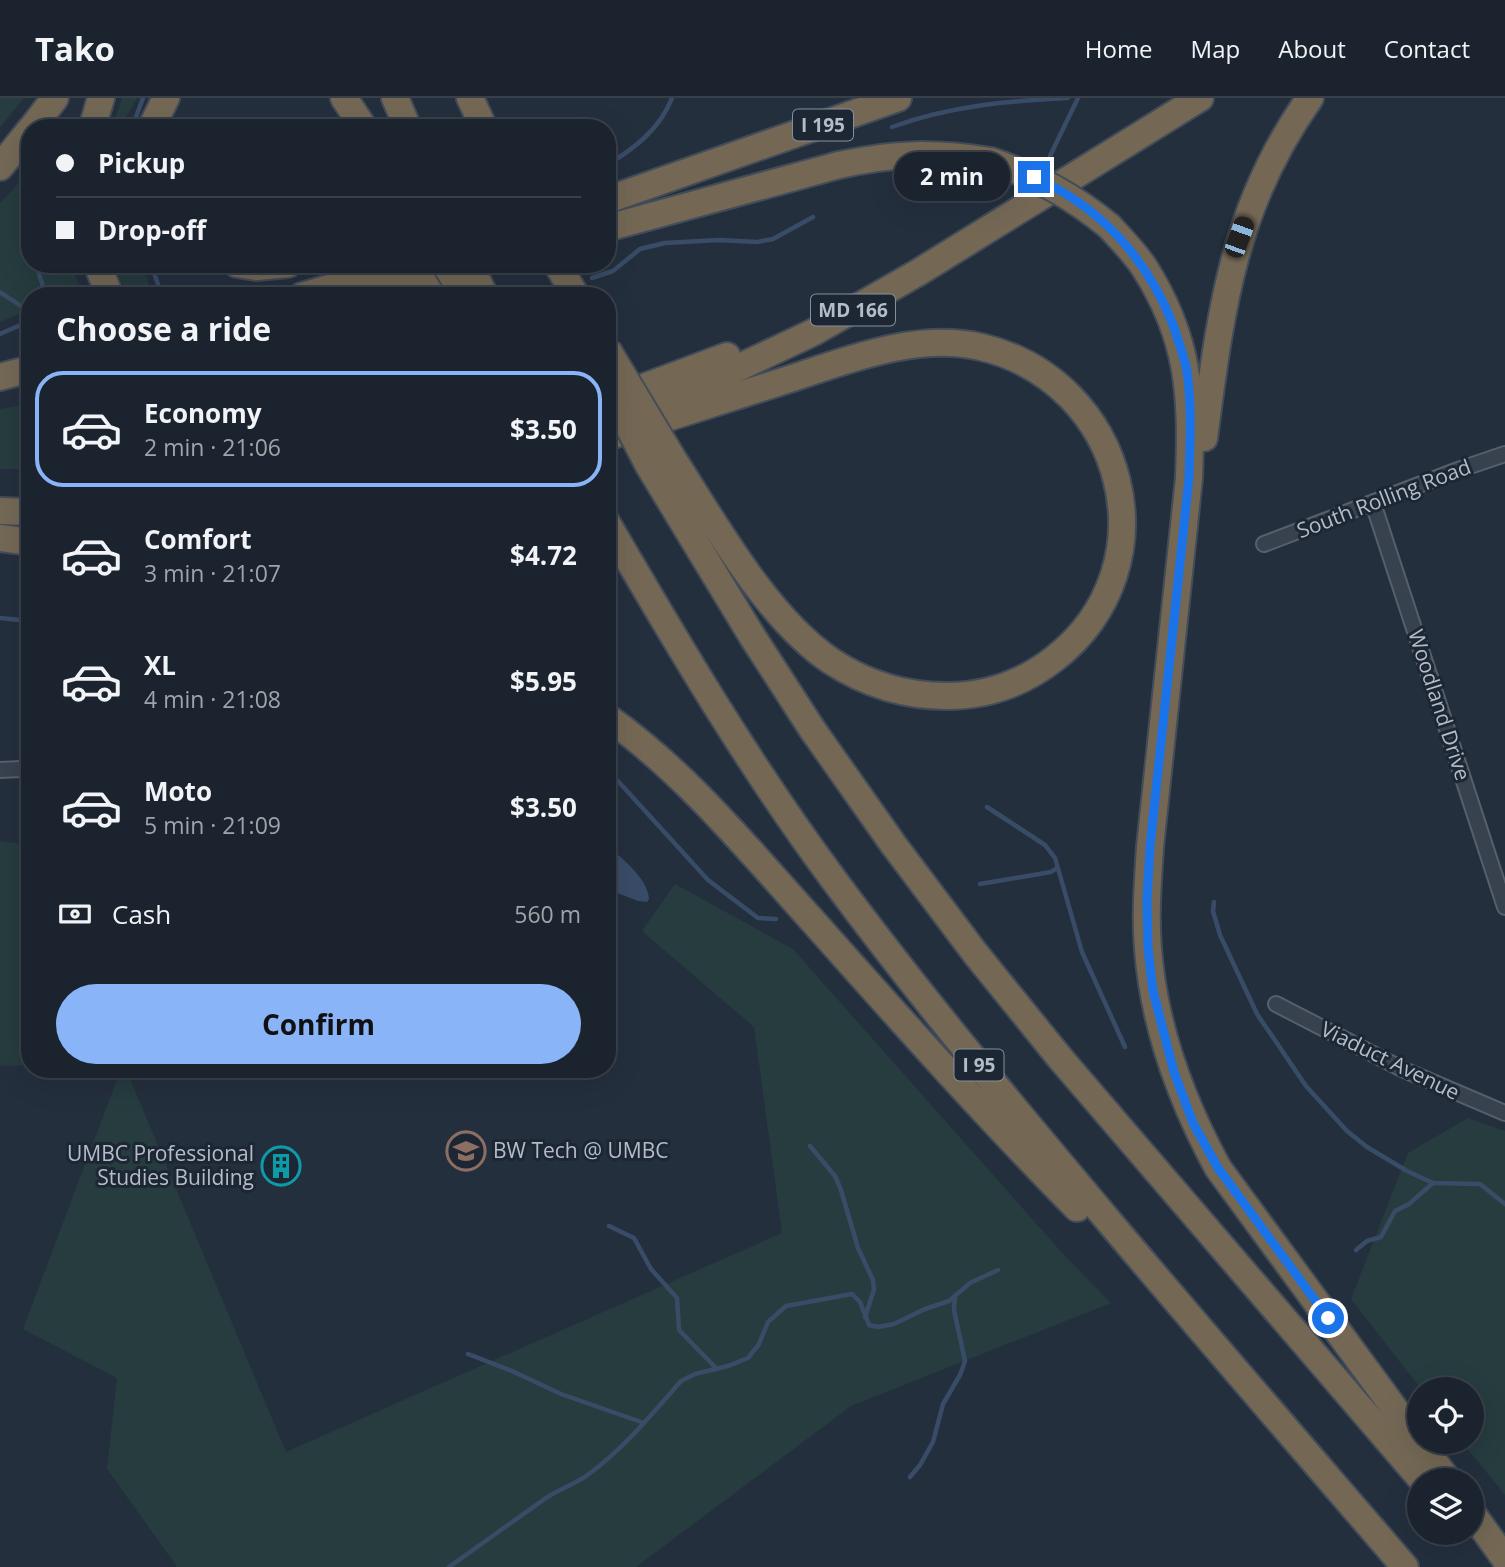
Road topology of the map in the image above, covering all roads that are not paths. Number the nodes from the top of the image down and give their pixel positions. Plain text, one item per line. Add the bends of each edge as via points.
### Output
1 (55, 98) edge
2 (101, 98) edge
3 (166, 98) edge
4 (344, 98) edge
5 (395, 98) edge
6 (470, 98) edge
7 (898, 98) edge
8 (1200, 98) edge
9 (1310, 98) edge
10 (39, 119) edge
11 (95, 119) edge
12 (155, 119) edge
13 (358, 119) edge
14 (404, 119) edge
15 (480, 119) edge
16 (21, 141) edge
17 (748, 152) junction
18 (0, 167) edge
19 (1085, 169) junction
20 (616, 189) edge
21 (616, 197) edge
22 (616, 226) edge
23 (379, 273) edge
24 (439, 273) edge
25 (332, 287) edge
26 (383, 287) edge
27 (616, 368) edge
28 (21, 371) edge
29 (0, 377) edge
30 (616, 397) edge
31 (616, 399) edge
32 (616, 421) edge
33 (616, 434) edge
34 (1505, 454) edge
35 (661, 463) junction
36 (1373, 503) junction
37 (0, 511) edge
38 (21, 512) edge
39 (0, 538) edge
40 (616, 538) edge
41 (21, 541) edge
42 (1264, 544) dead end
43 (1173, 633) junction
44 (616, 724) edge
45 (21, 769) edge
46 (0, 770) edge
47 (1505, 907) edge
48 (1276, 1004) dead end
49 (1505, 1113) edge
50 (1227, 1360) junction
51 (1407, 1426) edge
52 (1428, 1454) edge
53 (1412, 1468) edge
54 (1439, 1468) edge
55 (1484, 1530) edge
56 (1477, 1545) edge
57 (1505, 1559) edge
58 (1405, 1567) edge
59 (1496, 1567) edge

1 - 10 highway
2 - 11 highway
3 - 12 highway
4 - 13 highway
5 - 14 highway
6 - 15 highway
7 - 17 highway, I 195
8 - 19 highway
9 - 43 highway via 1273,155 1239,237 1219,329
16 - 18 highway
17 - 20 highway
17 - 21 highway
19 - 30 highway via 714,362
19 - 32 highway, MD 166 via 814,332
22 - 43 highway, bridge via 839,165 917,153 991,161 1080,202 1109,226 1142,264 1163,299 1186,369 1191,418 1189,478
23 - 25 highway
24 - 26 highway
27 - 35 highway, bridge
28 - 29 highway
31 - 35 highway, bridge
33 - 35 highway via 894,349 947,343 981,347 1048,376 1096,427 1121,496 1122,537 1115,573 1086,628 1065,650 1017,683 988,693 957,696 893,690 831,661 806,641
34 - 36 street, South Rolling Road
35 - 53 highway via 752,636 893,844 1060,1058
36 - 42 street, South Rolling Road
36 - 47 street, Woodland Drive
37 - 38 highway
39 - 41 highway
40 - 50 highway, I 95 via 691,666 832,878 1003,1095
43 - 51 highway via 1147,899 1153,991 1174,1072 1193,1123 1218,1168
44 - 50 highway via 721,819 996,1125
45 - 46 street
48 - 49 street, Viaduct Avenue via 1402,1069
50 - 58 highway, I 95
52 - 54 highway
55 - 57 highway
56 - 59 highway

